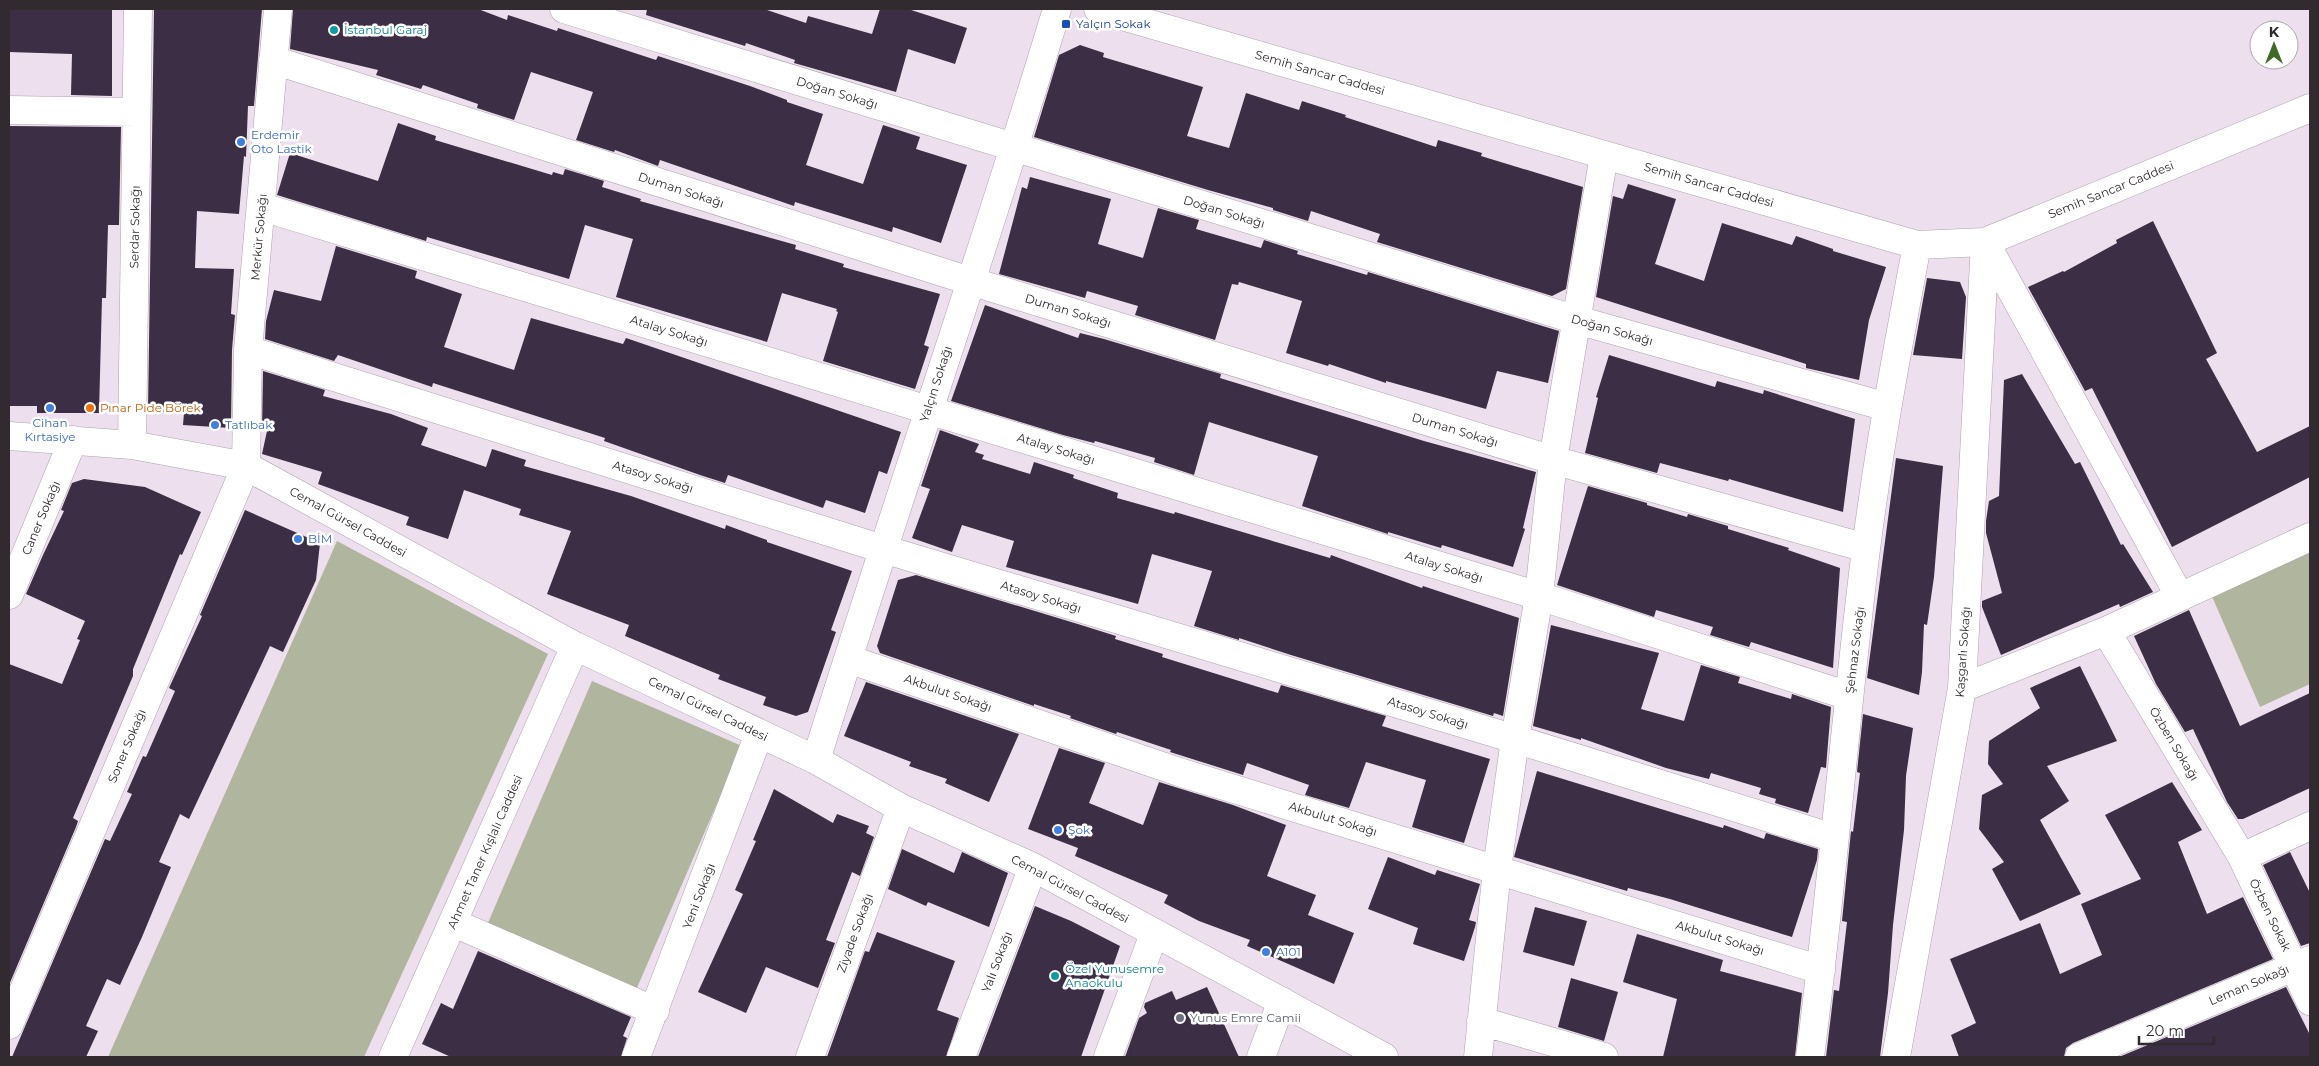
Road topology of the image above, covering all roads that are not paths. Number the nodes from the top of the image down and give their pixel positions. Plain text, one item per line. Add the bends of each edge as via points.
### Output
1 (138, 9) edge
2 (278, 9) edge
3 (564, 9) edge
4 (1057, 9) edge
5 (1098, 9) edge
6 (273, 60) junction
7 (2310, 108) edge
8 (9, 110) edge
9 (136, 112) junction
10 (1015, 148) junction
11 (1604, 155) junction
12 (262, 207) junction
13 (1985, 242) junction
14 (1918, 244) junction
15 (970, 281) junction
16 (1577, 320) junction
17 (248, 350) junction
18 (1887, 407) junction
19 (927, 410) junction
20 (9, 436) edge
21 (73, 440) junction
22 (132, 445) junction
23 (1553, 460) junction
24 (246, 466) junction
25 (2310, 537) edge
26 (1866, 548) junction
27 (883, 549) junction
28 (9, 595) edge
29 (1538, 596) junction
30 (2180, 597) junction
31 (2106, 631) junction
32 (575, 646) junction
33 (848, 658) junction
34 (1962, 688) junction
35 (1849, 696) junction
36 (759, 734) junction
37 (1515, 739) junction
38 (816, 760) junction
39 (900, 808) junction
40 (2310, 826) edge
41 (1834, 838) junction
42 (2242, 857) junction
43 (1033, 868) junction
44 (1498, 869) junction
45 (454, 923) junction
46 (1154, 934) junction
47 (2302, 963) edge
48 (1821, 970) junction
49 (2310, 1000) edge
50 (1282, 1001) junction
51 (656, 1011) junction
52 (1481, 1021) junction
53 (9, 1026) edge
54 (393, 1057) edge
55 (636, 1057) edge
56 (810, 1057) edge
57 (961, 1057) edge
58 (1108, 1057) edge
59 (1261, 1057) edge
60 (1384, 1057) edge
61 (1478, 1057) edge
62 (1604, 1057) edge
63 (1810, 1057) edge
64 (1896, 1057) edge
65 (2079, 1057) edge

1 - 9 street, Serdar Sokağı
2 - 6 street, Merkür Sokağı
3 - 10 street, Doğan Sokağı
4 - 10 street, Yalçın Sokağı
5 - 11 street, Semih Sancar Caddesi
6 - 12 street, Merkür Sokağı
6 - 15 street, Duman Sokağı
7 - 13 street, Semih Sancar Caddesi
8 - 9 street
9 - 22 street, Serdar Sokağı
10 - 15 street, Yalçın Sokağı
10 - 16 street, Doğan Sokağı
11 - 14 street, Semih Sancar Caddesi
11 - 16 street
12 - 17 street, Merkür Sokağı
12 - 19 street, Atalay Sokağı
13 - 14 street, Semih Sancar Caddesi
13 - 30 street
13 - 34 street, Kaşgarlı Sokağı
14 - 18 street, Şehnaz Sokağı
15 - 19 street, Yalçın Sokağı
15 - 23 street, Duman Sokağı
16 - 18 street, Doğan Sokağı
16 - 23 street
17 - 24 street, Merkür Sokağı
17 - 27 street, Atasoy Sokağı
18 - 26 street, Şehnaz Sokağı
19 - 27 street, Yalçın Sokağı
19 - 29 street, Atalay Sokağı
20 - 21 street, Cemal Gürsel Caddesi
21 - 22 street, Cemal Gürsel Caddesi
21 - 28 street, Caner Sokağı
22 - 24 street, Cemal Gürsel Caddesi
23 - 26 street, Duman Sokağı
23 - 29 street
24 - 32 street, Cemal Gürsel Caddesi
24 - 53 street, Soner Sokağı
25 - 30 street
26 - 35 street, Şehnaz Sokağı
27 - 33 street, Yalçın Sokağı
27 - 37 street, Atasoy Sokağı
29 - 35 street, Atalay Sokağı
29 - 37 street
30 - 31 street
31 - 34 street
31 - 42 street, Özben Sokağı
32 - 36 street, Cemal Gürsel Caddesi
32 - 45 street, Ahmet Taner Kışlalı Caddesi
33 - 38 street, Yalçın Sokağı
33 - 44 street, Akbulut Sokağı via 1179,772
34 - 64 street, Kaşgarlı Sokağı
35 - 41 street, Şehnaz Sokağı
36 - 38 street, Cemal Gürsel Caddesi
36 - 51 street, Yeni Sokağı
37 - 41 street, Atasoy Sokağı
37 - 44 street
38 - 39 street, Cemal Gürsel Caddesi
39 - 43 street, Cemal Gürsel Caddesi
39 - 56 street, Ziyade Sokağı
40 - 42 street
41 - 48 street, Şehnaz Sokağı
42 - 47 street, Özben Sokak
43 - 46 street, Cemal Gürsel Caddesi
43 - 57 street, Yalı Sokağı
44 - 48 street, Akbulut Sokağı
44 - 52 street
45 - 51 street
45 - 54 street, Ahmet Taner Kışlalı Caddesi
46 - 50 street, Cemal Gürsel Caddesi
46 - 58 street
47 - 49 street, Özben Sokak
47 - 65 street, Leman Sokağı
48 - 63 street, Şehnaz Sokağı
50 - 59 street
50 - 60 street, Cemal Gürsel Caddesi
51 - 55 street, Yeni Sokağı
52 - 61 street
52 - 62 street

